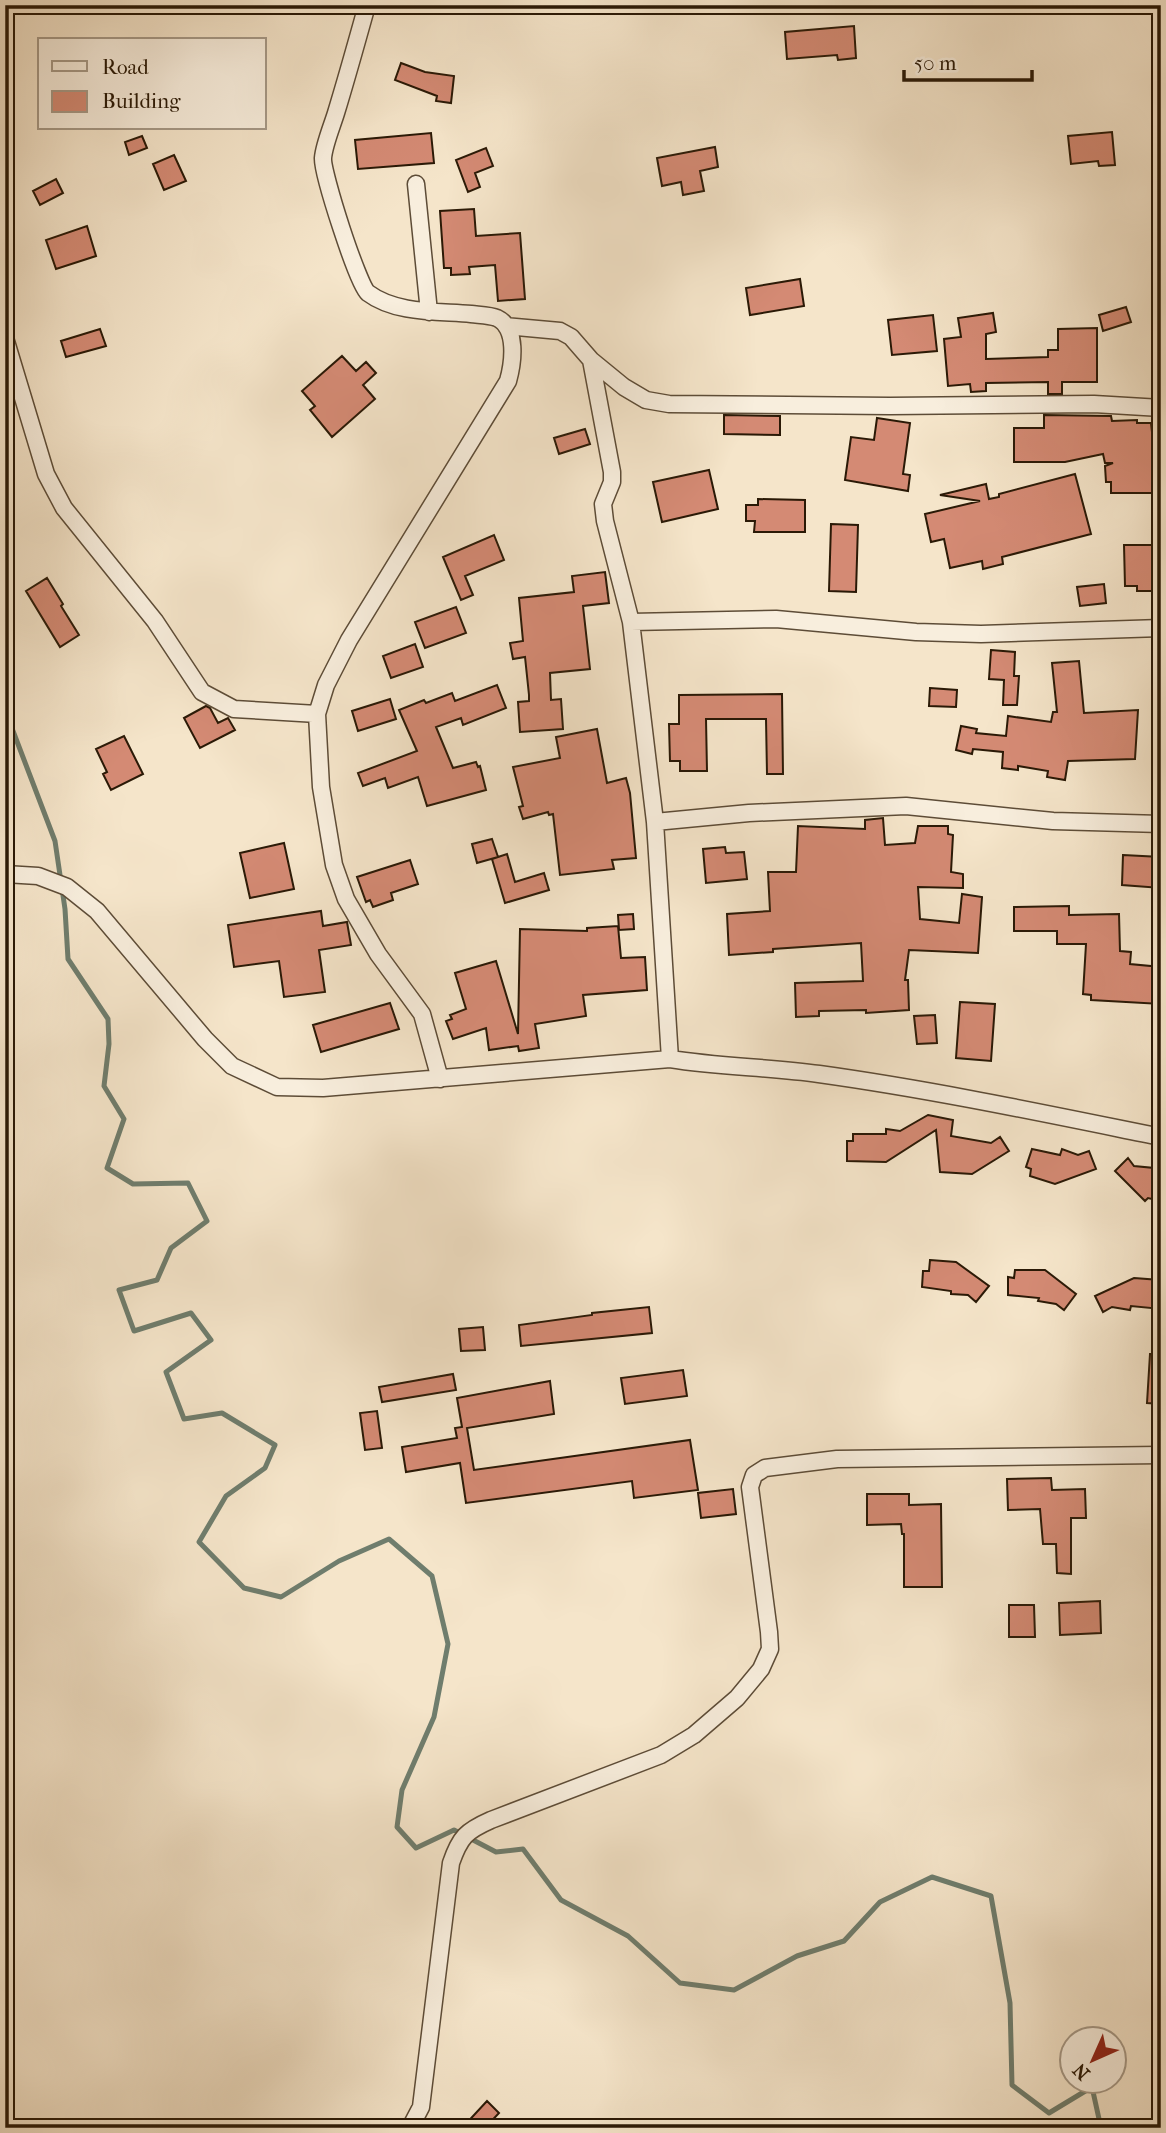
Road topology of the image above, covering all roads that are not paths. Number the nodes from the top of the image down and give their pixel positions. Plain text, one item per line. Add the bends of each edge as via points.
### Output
1 (367, 5) edge
2 (416, 184) dead end
3 (429, 312) junction
4 (506, 326) junction
5 (5, 338) edge
6 (592, 360) junction
7 (1161, 408) edge
8 (631, 622) junction
9 (1161, 628) edge
10 (317, 714) junction
11 (655, 822) junction
12 (1161, 824) edge
13 (5, 874) edge
14 (670, 1059) junction
15 (440, 1079) junction
16 (1161, 1137) edge
17 (1161, 1455) edge
18 (410, 2128) edge

1 - 3 street via 323,159 362,286 393,305
2 - 3 street
3 - 4 street via 488,316
4 - 6 street via 560,331
4 - 10 street via 514,343 508,381 349,640
5 - 10 street via 46,474 64,508 155,621 202,692 234,709
6 - 7 street via 646,400 669,404
6 - 8 street via 612,472 603,504 605,521
8 - 9 street via 776,619 981,634
8 - 11 street
10 - 15 street via 321,787 334,865 345,899 422,1014
11 - 12 street via 906,806 1053,821
11 - 14 street
13 - 15 street via 38,876 67,887 97,911 232,1066 277,1087
14 - 15 street
14 - 16 street via 817,1073
17 - 18 street via 838,1459 765,1468 754,1475 750,1487 770,1649 761,1669 737,1699 694,1735 660,1755 472,1828 458,1842 450,1863 421,2107

